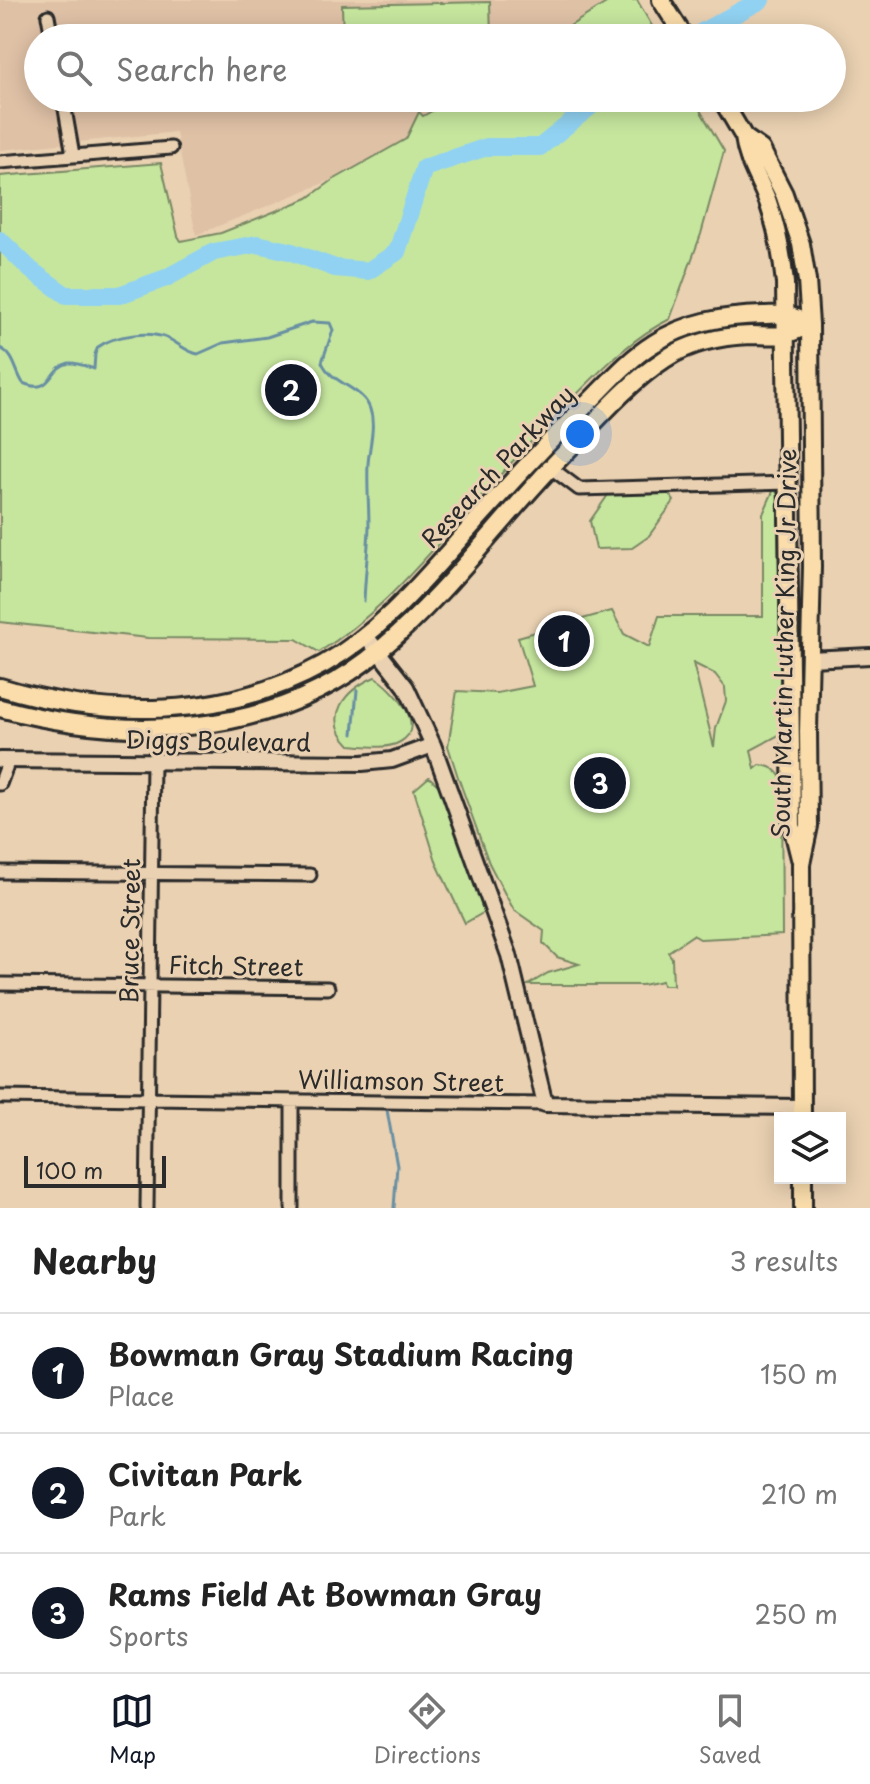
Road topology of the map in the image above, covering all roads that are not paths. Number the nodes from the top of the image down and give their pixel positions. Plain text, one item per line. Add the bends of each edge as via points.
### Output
1 (665, 6) edge
2 (48, 16) dead end
3 (49, 24) edge
4 (676, 24) edge
5 (65, 112) edge
6 (729, 112) edge
7 (744, 137) junction
8 (171, 148) dead end
9 (73, 155) junction
10 (0, 162) edge
11 (786, 315) junction
12 (810, 324) junction
13 (787, 334) junction
14 (551, 468) junction
15 (788, 483) junction
16 (789, 575) junction
17 (366, 636) junction
18 (379, 651) junction
19 (870, 656) edge
20 (810, 659) junction
21 (0, 687) edge
22 (0, 708) edge
23 (433, 745) junction
24 (5, 760) edge
25 (153, 762) junction
26 (0, 784) edge
27 (801, 864) junction
28 (0, 872) edge
29 (151, 874) junction
30 (310, 875) dead end
31 (0, 984) edge
32 (150, 986) junction
33 (328, 988) dead end
34 (0, 1097) edge
35 (149, 1100) junction
36 (292, 1101) junction
37 (545, 1104) junction
38 (774, 1112) edge
39 (802, 1112) edge
40 (803, 1184) edge
41 (147, 1208) edge
42 (292, 1208) edge
43 (803, 1208) edge

1 - 4 main road
2 - 3 street
5 - 9 street
6 - 7 main road, South Martin Luther King Jr Drive
7 - 11 main road, South Martin Luther King Jr Drive via 746,156 779,240
7 - 12 main road, South Martin Luther King Jr Drive via 761,149 793,218
8 - 9 street
9 - 10 street
11 - 12 main road, Research Parkway
11 - 13 main road, South Martin Luther King Jr Drive
11 - 17 main road, Research Parkway via 703,322 652,344 573,417 405,601
12 - 13 main road, Research Parkway
12 - 20 main road, South Martin Luther King Jr Drive
13 - 14 main road, Research Parkway via 719,338 673,354 640,378
13 - 15 main road, South Martin Luther King Jr Drive
14 - 15 street via 584,489
14 - 18 main road, Research Parkway
15 - 16 main road, South Martin Luther King Jr Drive
16 - 20 main road via 800,652
16 - 27 main road, South Martin Luther King Jr Drive via 792,826
17 - 18 street
17 - 21 main road, Research Parkway via 277,687 201,706 98,707
18 - 22 main road, Research Parkway via 284,705 204,725 96,726
18 - 23 street via 406,687
19 - 20 street
20 - 27 main road, South Martin Luther King Jr Drive via 809,826
23 - 25 street, Diggs Boulevard via 392,760 362,763
23 - 37 street via 509,955
24 - 25 street, Diggs Boulevard
24 - 26 street
25 - 29 street, Bruce Street
27 - 39 main road
28 - 29 street
29 - 30 street
29 - 32 street, Bruce Street
31 - 32 street, Fitch Street
32 - 33 street, Fitch Street
32 - 35 street, Bruce Street
34 - 35 street, Williamson Street
35 - 36 street, Williamson Street
35 - 41 street, Bruce Street
36 - 37 street, Williamson Street
36 - 42 street
37 - 38 street, Williamson Street
40 - 43 main road

